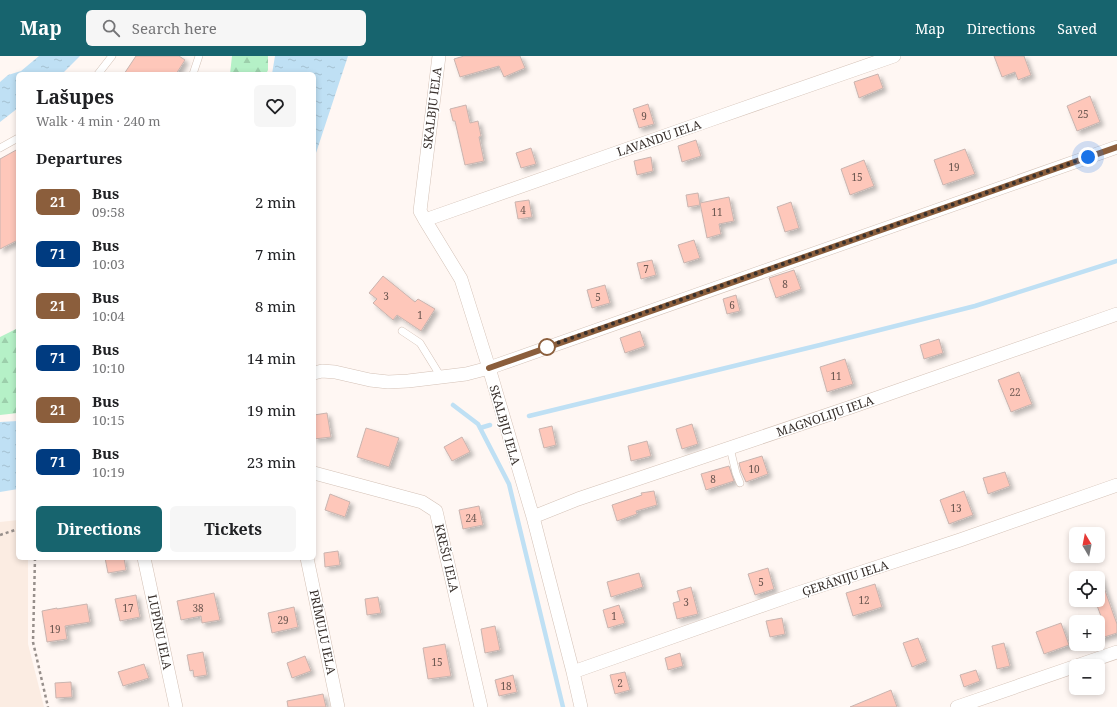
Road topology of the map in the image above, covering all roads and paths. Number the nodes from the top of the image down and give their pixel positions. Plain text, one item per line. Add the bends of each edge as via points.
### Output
1 (112, 56) edge
2 (199, 56) edge
3 (439, 56) edge
4 (894, 56) edge
5 (100, 72) edge
6 (194, 72) edge
7 (16, 139) edge
8 (1117, 147) edge
9 (0, 148) edge
10 (425, 220) junction
11 (1117, 314) edge
12 (402, 331) dead end
13 (489, 368) junction
14 (316, 372) edge
15 (441, 377) junction
16 (730, 448) junction
17 (316, 474) edge
18 (740, 483) dead end
19 (1117, 485) edge
20 (532, 517) junction
21 (16, 530) edge
22 (0, 535) edge
23 (35, 560) edge
24 (144, 560) edge
25 (307, 560) edge
26 (1117, 652) edge
27 (573, 672) junction
28 (48, 707) edge
29 (176, 707) edge
30 (338, 707) edge
31 (481, 707) edge
32 (582, 707) edge
33 (957, 707) edge

1 - 5 lane
2 - 6 lane
3 - 10 street, SKALBJU IELA via 420,211
4 - 10 street, LAVANDU IELA
7 - 9 lane
8 - 13 street
10 - 13 street, SKALBJU IELA via 461,279
11 - 16 street, MAGNOLIJU IELA
12 - 15 lane via 420,343
13 - 15 street
13 - 20 street, SKALBJU IELA
14 - 15 street via 335,372 388,382
16 - 18 lane
16 - 20 street, MAGNOLIJU IELA
17 - 31 street, KREŠU IELA via 422,502 436,511
19 - 27 street, ĢERĀNIJU IELA
20 - 27 street, SKALBJU IELA
21 - 22 path
23 - 28 path via 33,642
24 - 29 street, LUPĪNU IELA
25 - 30 street, PRĪMULU IELA
26 - 33 street
27 - 32 street, SKALBJU IELA

